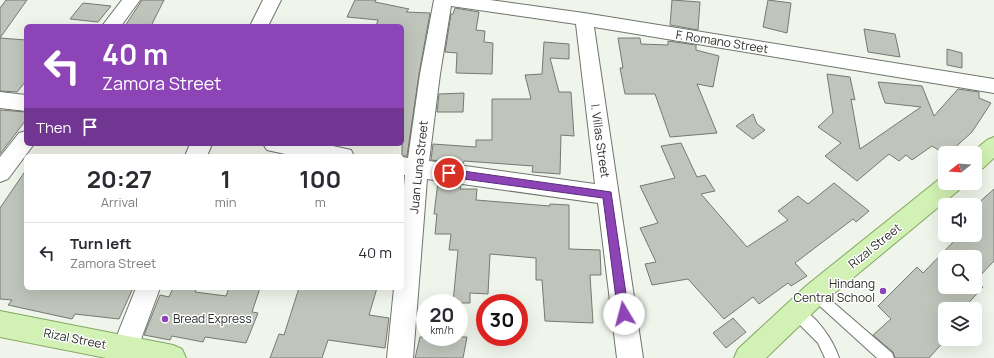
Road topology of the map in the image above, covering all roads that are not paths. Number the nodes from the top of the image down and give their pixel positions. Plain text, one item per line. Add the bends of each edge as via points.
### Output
1 (131, 0) edge
2 (272, 0) edge
3 (443, 0) edge
4 (449, 0) edge
5 (584, 19) junction
6 (113, 24) edge
7 (260, 24) edge
8 (994, 86) edge
9 (0, 100) edge
10 (24, 103) edge
11 (24, 142) edge
12 (286, 146) edge
13 (994, 146) edge
14 (332, 154) edge
15 (982, 156) edge
16 (410, 167) edge
17 (0, 173) edge
18 (942, 190) edge
19 (607, 195) junction
20 (404, 282) edge
21 (147, 290) edge
22 (404, 290) edge
23 (815, 294) junction
24 (796, 312) junction
25 (0, 324) edge
26 (123, 354) edge
27 (173, 358) edge
28 (400, 358) edge
29 (630, 358) edge
30 (748, 358) edge
31 (832, 358) edge
32 (887, 358) edge

1 - 6 street
2 - 7 street
3 - 16 street, Juan Luna Street
4 - 5 street, F. Romano Street
5 - 8 street, F. Romano Street
5 - 19 street, I. Villas Street
9 - 10 street
11 - 17 street
12 - 14 street
13 - 15 main road
16 - 19 street
16 - 20 street, Juan Luna Street
18 - 23 main road, Rizal Street
19 - 29 street, I. Villas Street
21 - 26 street
22 - 28 street, Juan Luna Street
23 - 24 main road, Rizal Street
23 - 32 lane
24 - 30 main road, Rizal Street
24 - 31 lane via 820,336
25 - 26 main road, Rizal Street
26 - 27 main road, Rizal Street

